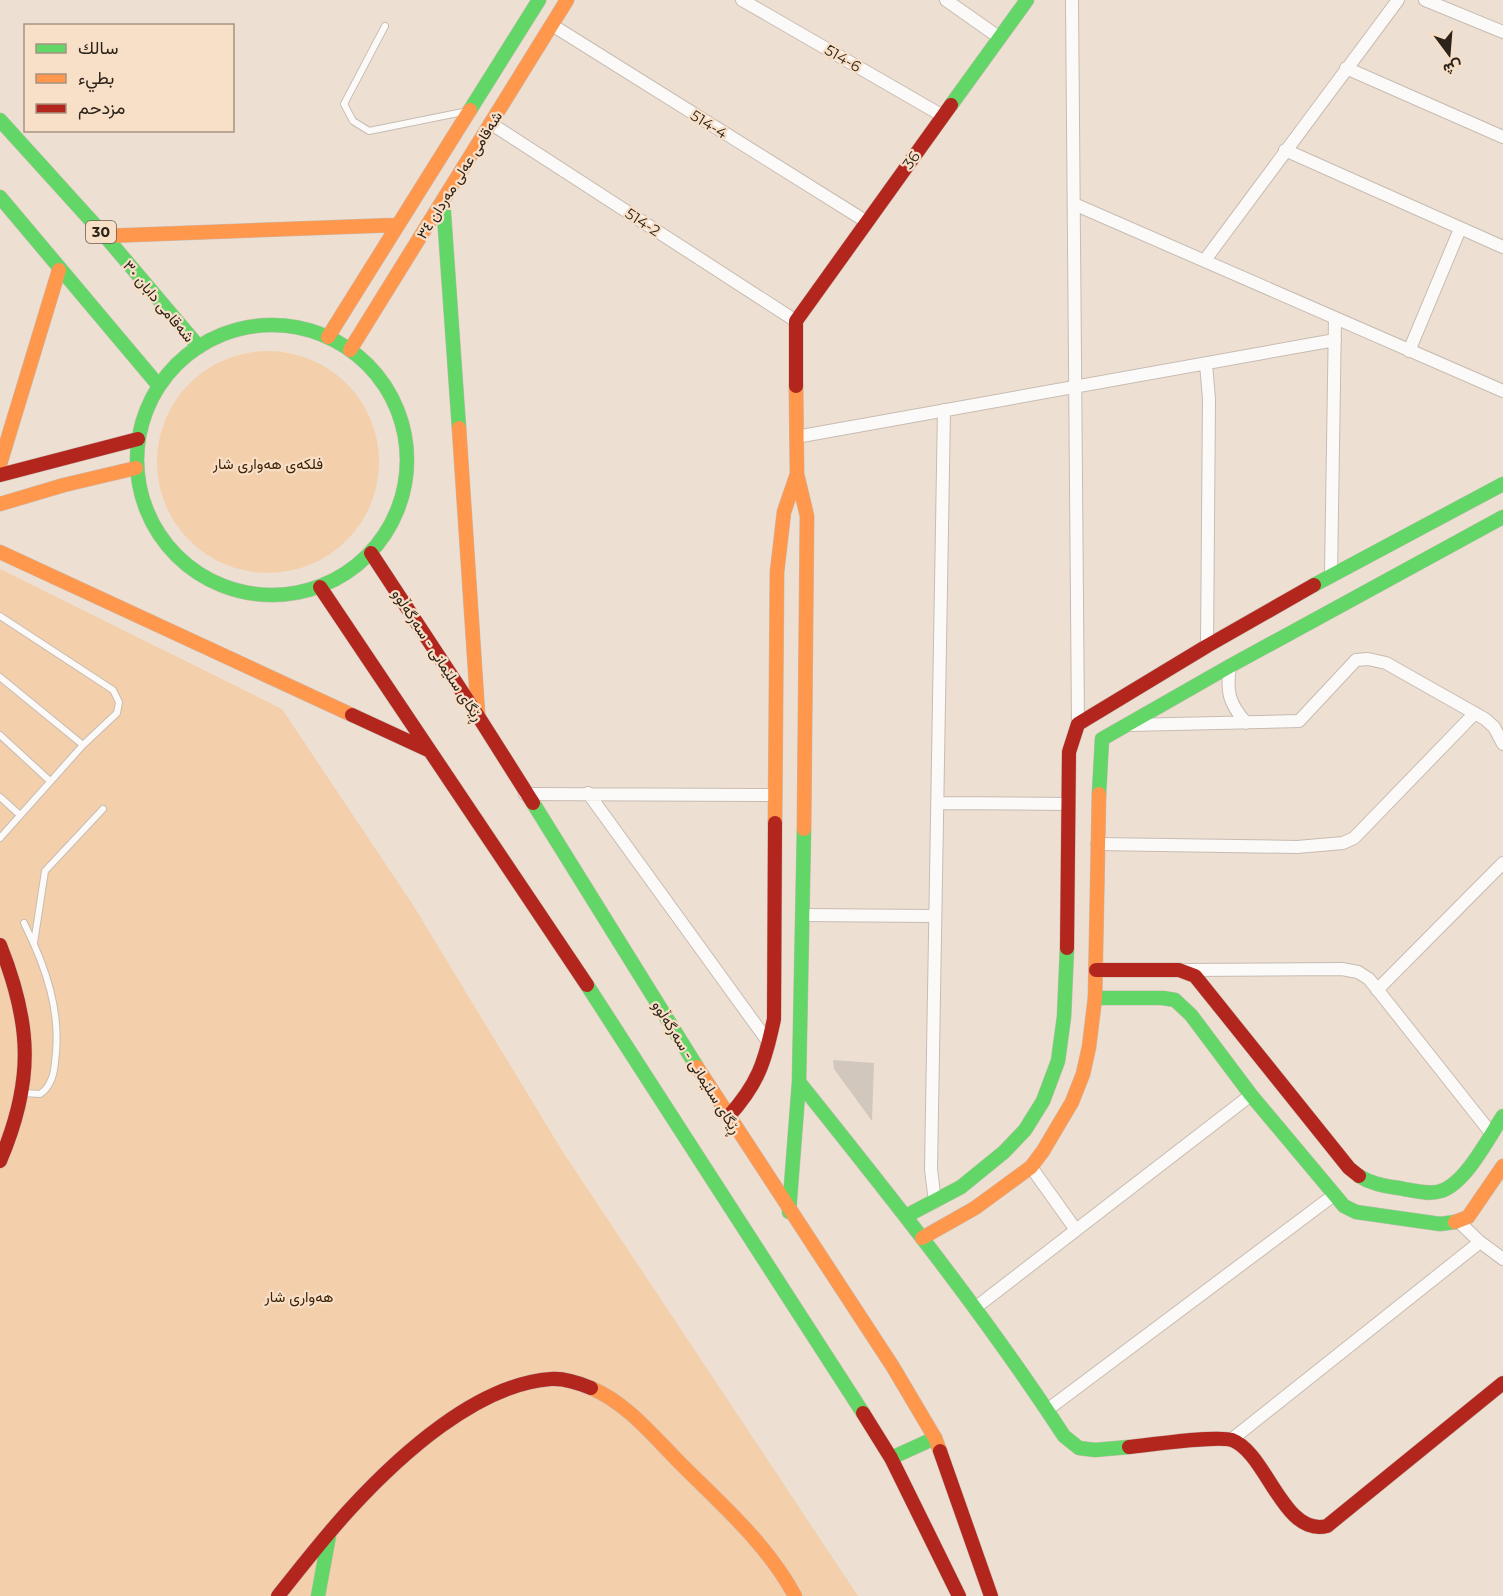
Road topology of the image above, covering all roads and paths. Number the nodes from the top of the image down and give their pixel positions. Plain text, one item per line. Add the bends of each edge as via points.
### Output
1 (539, 0) edge
2 (567, 0) edge
3 (742, 0) edge
4 (946, 0) edge
5 (1027, 0) edge
6 (1072, 0) edge
7 (1398, 0) edge
8 (1425, 0) edge
9 (552, 25) junction
10 (385, 26) dead end
11 (1503, 32) edge
12 (1000, 38) junction
13 (1346, 68) junction
14 (470, 111) junction
15 (943, 116) junction
16 (0, 120) edge
17 (490, 123) junction
18 (1503, 137) edge
19 (1286, 150) junction
20 (0, 197) edge
21 (443, 200) junction
22 (1074, 204) junction
23 (867, 222) junction
24 (396, 225) junction
25 (1460, 229) junction
26 (105, 236) junction
27 (1503, 247) edge
28 (1205, 260) junction
29 (59, 270) junction
30 (1335, 318) junction
31 (796, 321) junction
32 (328, 337) junction
33 (1335, 340) junction
34 (198, 347) junction
35 (350, 350) junction
36 (1409, 351) junction
37 (1206, 364) junction
38 (159, 386) junction
39 (1077, 386) junction
40 (1503, 391) edge
41 (944, 410) junction
42 (796, 437) junction
43 (138, 439) junction
44 (3, 446) edge
45 (0, 464) edge
46 (136, 468) junction
47 (797, 474) junction
48 (0, 475) edge
49 (1503, 484) edge
50 (0, 488) edge
51 (2, 503) edge
52 (1503, 517) edge
53 (0, 552) edge
54 (371, 553) junction
55 (1331, 575) junction
56 (320, 587) junction
57 (0, 616) edge
58 (1207, 646) junction
59 (1230, 666) junction
60 (0, 677) edge
61 (1475, 713) junction
62 (478, 716) junction
63 (1246, 723) junction
64 (1078, 724) junction
65 (1127, 725) junction
66 (0, 735) edge
67 (1503, 744) edge
68 (82, 746) junction
69 (430, 751) junction
70 (50, 781) junction
71 (588, 793) junction
72 (525, 794) junction
73 (774, 795) junction
74 (0, 796) edge
75 (937, 803) junction
76 (1068, 804) junction
77 (104, 809) dead end
78 (20, 815) junction
79 (0, 838) edge
80 (1097, 844) junction
81 (1503, 862) edge
82 (803, 915) junction
83 (934, 916) junction
84 (24, 923) dead end
85 (34, 943) junction
86 (0, 945) edge
87 (1095, 970) junction
88 (1116, 970) junction
89 (1179, 970) junction
90 (1377, 990) junction
91 (1095, 998) junction
92 (1116, 998) junction
93 (770, 1043) junction
94 (799, 1082) junction
95 (23, 1093) junction
96 (1251, 1095) junction
97 (1503, 1116) edge
98 (728, 1117) junction
99 (1491, 1133) junction
100 (0, 1161) edge
101 (1503, 1166) edge
102 (1031, 1167) junction
103 (1334, 1196) junction
104 (935, 1202) junction
105 (789, 1212) junction
106 (906, 1216) junction
107 (1459, 1222) junction
108 (950, 1223) junction
109 (1076, 1230) junction
110 (922, 1238) junction
111 (1480, 1242) junction
112 (1503, 1259) edge
113 (975, 1308) junction
114 (1503, 1383) edge
115 (1047, 1410) junction
116 (935, 1438) junction
117 (1231, 1440) junction
118 (891, 1458) junction
119 (329, 1533) junction
120 (278, 1596) edge
121 (318, 1596) edge
122 (795, 1596) edge
123 (959, 1596) edge
124 (991, 1596) edge

1 - 14 street, شەقامی عەلی مەردان ٣٤
2 - 9 street, شەقامی عەلی مەردان ٣٤
3 - 15 street, 514-6
4 - 12 street
5 - 12 street, 36
6 - 22 street
7 - 13 street
8 - 11 street
9 - 17 street, شەقامی عەلی مەردان ٣٤
9 - 23 street, 514-4
10 - 14 lane via 344,104 353,121 369,131
12 - 15 street, 36
13 - 18 street
13 - 19 street
14 - 24 street, شەقامی عەلی مەردان ٣٤
15 - 23 street, 36
16 - 26 street, شەقامی دابان ٣٠ / 30
17 - 21 street, شەقامی عەلی مەردان ٣٤
17 - 31 street, 514-2
19 - 25 street
19 - 28 street
20 - 29 street
21 - 35 street, شەقامی عەلی مەردان ٣٤
21 - 62 street
22 - 28 street
22 - 39 street
23 - 31 street, 36
24 - 26 street
24 - 32 street, شەقامی عەلی مەردان ٣٤
25 - 27 street
25 - 36 street
26 - 34 street, شەقامی دابان ٣٠ / 30
28 - 30 street
29 - 38 street
29 - 44 street
30 - 33 street
30 - 36 street
31 - 42 street
32 - 34 street via 284,326 262,326 218,336
32 - 35 street
33 - 37 street
33 - 55 street
34 - 38 street
35 - 54 street via 383,382 394,402 407,446 404,492 396,514
36 - 40 street
37 - 39 street
37 - 58 street
38 - 43 street via 149,403
39 - 41 street
39 - 64 street
41 - 42 street
41 - 75 street
42 - 47 street
43 - 46 street
43 - 48 street
44 - 45 street
46 - 51 street
46 - 56 street via 139,489 154,528 174,554 198,574 217,584 258,595
47 - 73 street via 784,512 777,572
47 - 82 street via 807,516
49 - 55 street
50 - 51 street
52 - 59 street
53 - 69 street
54 - 56 street via 348,573
54 - 62 street, ڕێگای سلێمانی - سەرگەڵوو
55 - 58 street
56 - 69 street
57 - 68 lane via 113,690 119,702 117,713
58 - 64 street
59 - 63 street via 1231,703
59 - 65 street
60 - 68 lane
61 - 63 street via 1386,663 1368,659 1356,660 1299,721
61 - 67 street via 1494,728
61 - 80 street via 1354,838 1343,843 1297,847
62 - 72 street, ڕێگای سلێمانی - سەرگەڵوو
63 - 65 street
64 - 65 street
64 - 76 street via 1069,752
65 - 80 street via 1102,739
66 - 70 lane
68 - 70 lane
69 - 118 street via 573,962
70 - 78 lane
71 - 72 street
71 - 73 street
71 - 93 street
72 - 98 street, ڕێگای سلێمانی - سەرگەڵوو
73 - 93 street via 775,988
74 - 78 lane
75 - 76 street
75 - 83 street
76 - 104 street via 1066,982 1058,1061 1043,1101 1025,1130 983,1171
77 - 85 lane via 45,871
78 - 79 lane
80 - 87 street
81 - 90 street
82 - 83 street
82 - 94 street
83 - 104 street via 931,1169
84 - 85 lane
85 - 95 lane via 53,1001 56,1057 48,1088 40,1094
86 - 95 street via 23,1010 27,1056
87 - 88 street
87 - 91 street
88 - 89 street
88 - 92 street
89 - 90 street via 1342,969 1364,975
89 - 99 street via 1195,976 1204,986 1349,1168 1366,1182 1425,1191 1450,1187
90 - 99 street
91 - 92 street
91 - 102 street via 1083,1074 1072,1102
92 - 96 street via 1175,1000 1191,1015
93 - 98 street via 753,1089
94 - 105 street
94 - 106 street
95 - 100 street
96 - 103 street
96 - 109 street
97 - 99 street
98 - 105 street, ڕێگای سلێمانی - سەرگەڵوو
101 - 107 street via 1474,1209
102 - 108 street
102 - 109 street
103 - 107 street via 1356,1212 1440,1224
103 - 115 street
104 - 106 street
104 - 108 street
105 - 116 street, ڕێگای سلێمانی - سەرگەڵوو via 893,1367
106 - 110 street
107 - 111 street
108 - 110 street
109 - 113 street
110 - 113 street
111 - 112 street
111 - 117 street
113 - 115 street
114 - 117 street via 1320,1528 1305,1526 1297,1519 1244,1449
115 - 117 street via 1070,1443 1087,1450
116 - 118 street
116 - 124 street, ڕێگای سلێمانی - سەرگەڵوو
118 - 123 street
119 - 120 street
119 - 121 street
119 - 122 street via 394,1466 470,1408 519,1384 567,1379 607,1397 657,1440 749,1533

